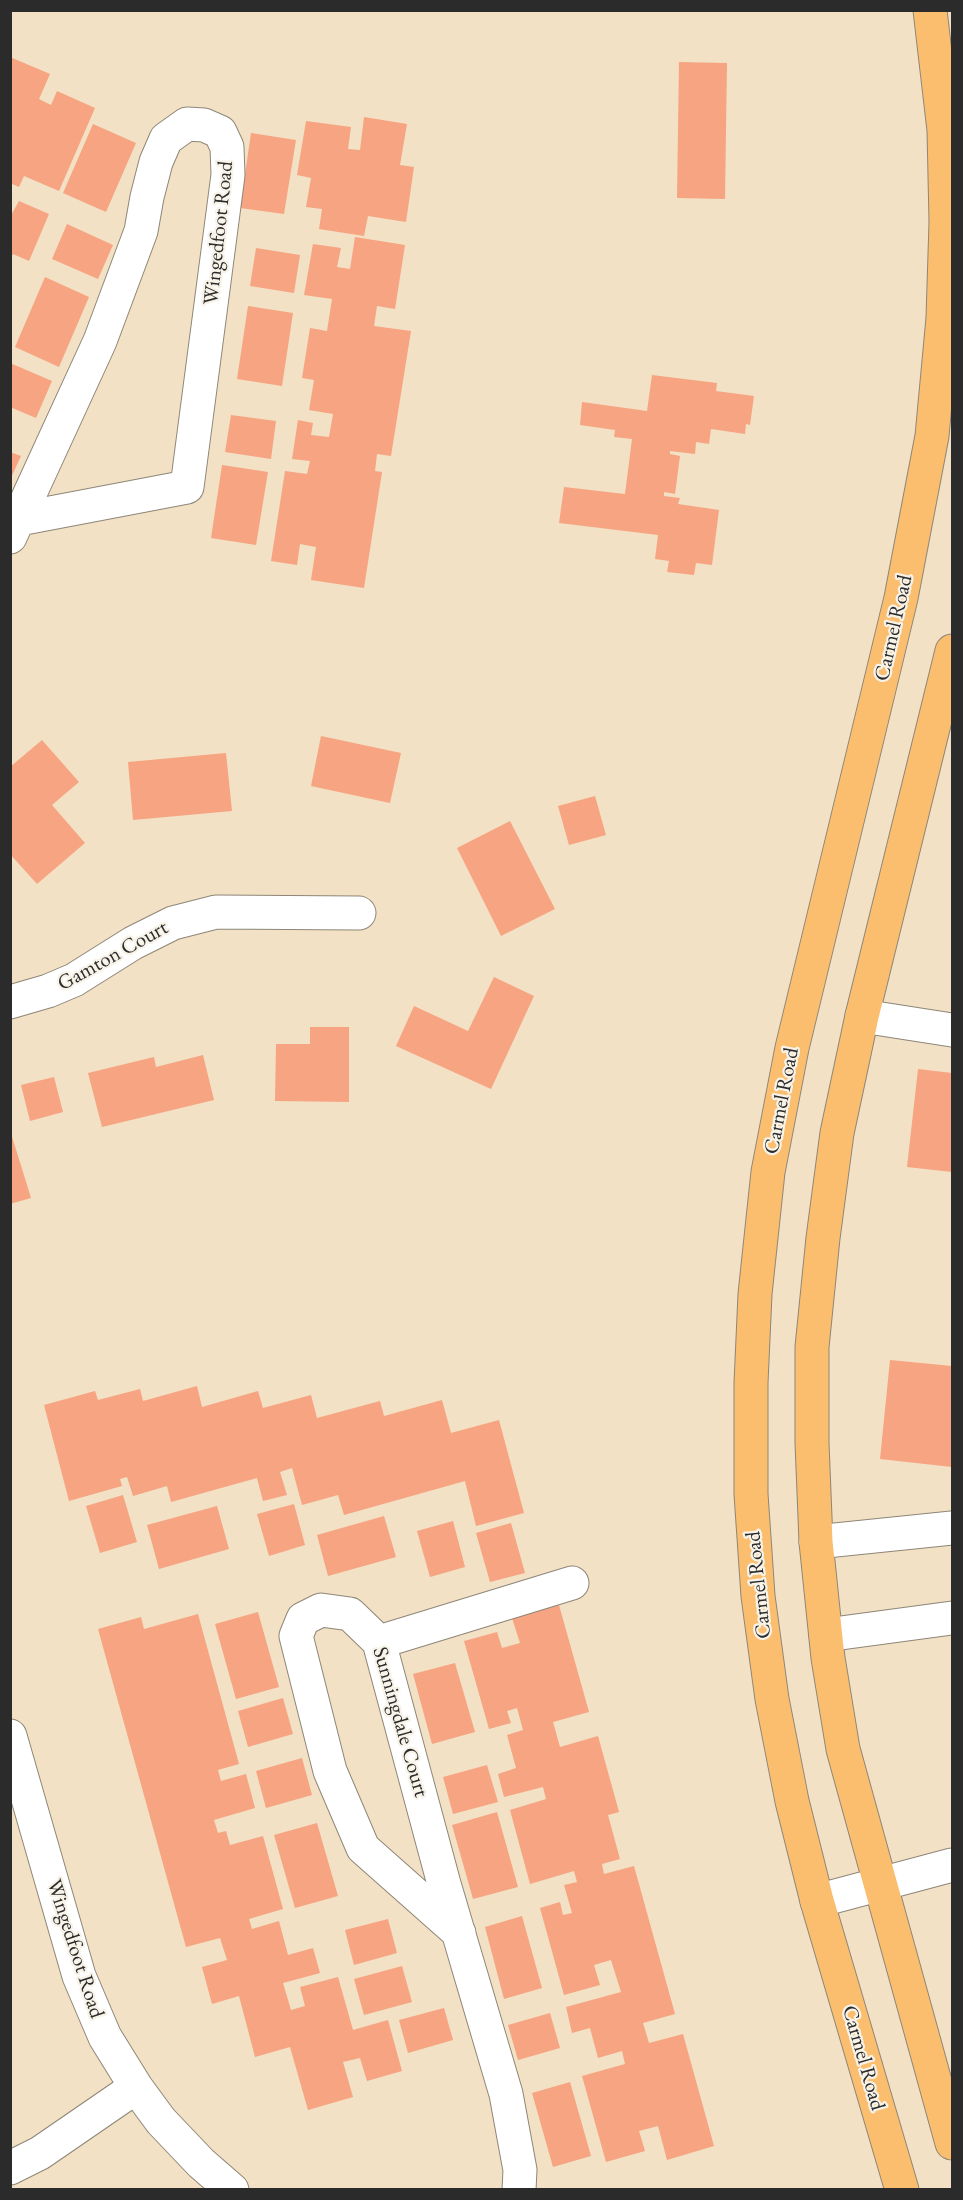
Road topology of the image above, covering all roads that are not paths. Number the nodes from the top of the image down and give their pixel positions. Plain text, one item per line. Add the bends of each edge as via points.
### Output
1 (930, 10) edge
2 (949, 217) edge
3 (15, 528) edge
4 (952, 651) edge
5 (359, 913) dead end
6 (10, 1002) edge
7 (862, 1016) junction
8 (952, 1030) edge
9 (952, 1528) edge
10 (816, 1542) junction
11 (572, 1583) dead end
12 (952, 1618) edge
13 (826, 1635) junction
14 (380, 1642) junction
15 (10, 1737) edge
16 (952, 1865) edge
17 (879, 1885) junction
18 (817, 1901) junction
19 (459, 1933) junction
20 (135, 2087) junction
21 (952, 2143) edge
22 (10, 2168) edge
23 (232, 2190) edge
24 (519, 2190) edge
25 (902, 2190) edge

1 - 2 main road, Carmel Road
2 - 18 main road, Carmel Road via 940,368 919,517 792,1048 768,1172 755,1294 751,1494 758,1596 778,1733
3 - 3 street, Wingedfoot Road via 100,342 141,231 156,162 166,139 187,124 204,125 220,132 227,147 228,175 187,487
4 - 7 main road
5 - 6 street, Gamton Court via 238,910 205,914 173,923 133,943 74,980
7 - 8 street
7 - 10 main road via 837,1133 812,1347
9 - 10 street
10 - 13 main road
11 - 14 street
12 - 13 street
13 - 17 main road via 843,1749
14 - 19 street, Sunningdale Court
14 - 19 street, Sunningdale Court via 350,1614 321,1610 303,1619 296,1636 330,1771 363,1848
15 - 20 street, Wingedfoot Road via 79,1976 105,2037
16 - 17 street
17 - 18 street
17 - 21 main road
18 - 25 main road, Carmel Road
19 - 24 street, Sunningdale Court via 506,2094 520,2170
20 - 22 street via 40,2153
20 - 23 street, Wingedfoot Road via 161,2121

